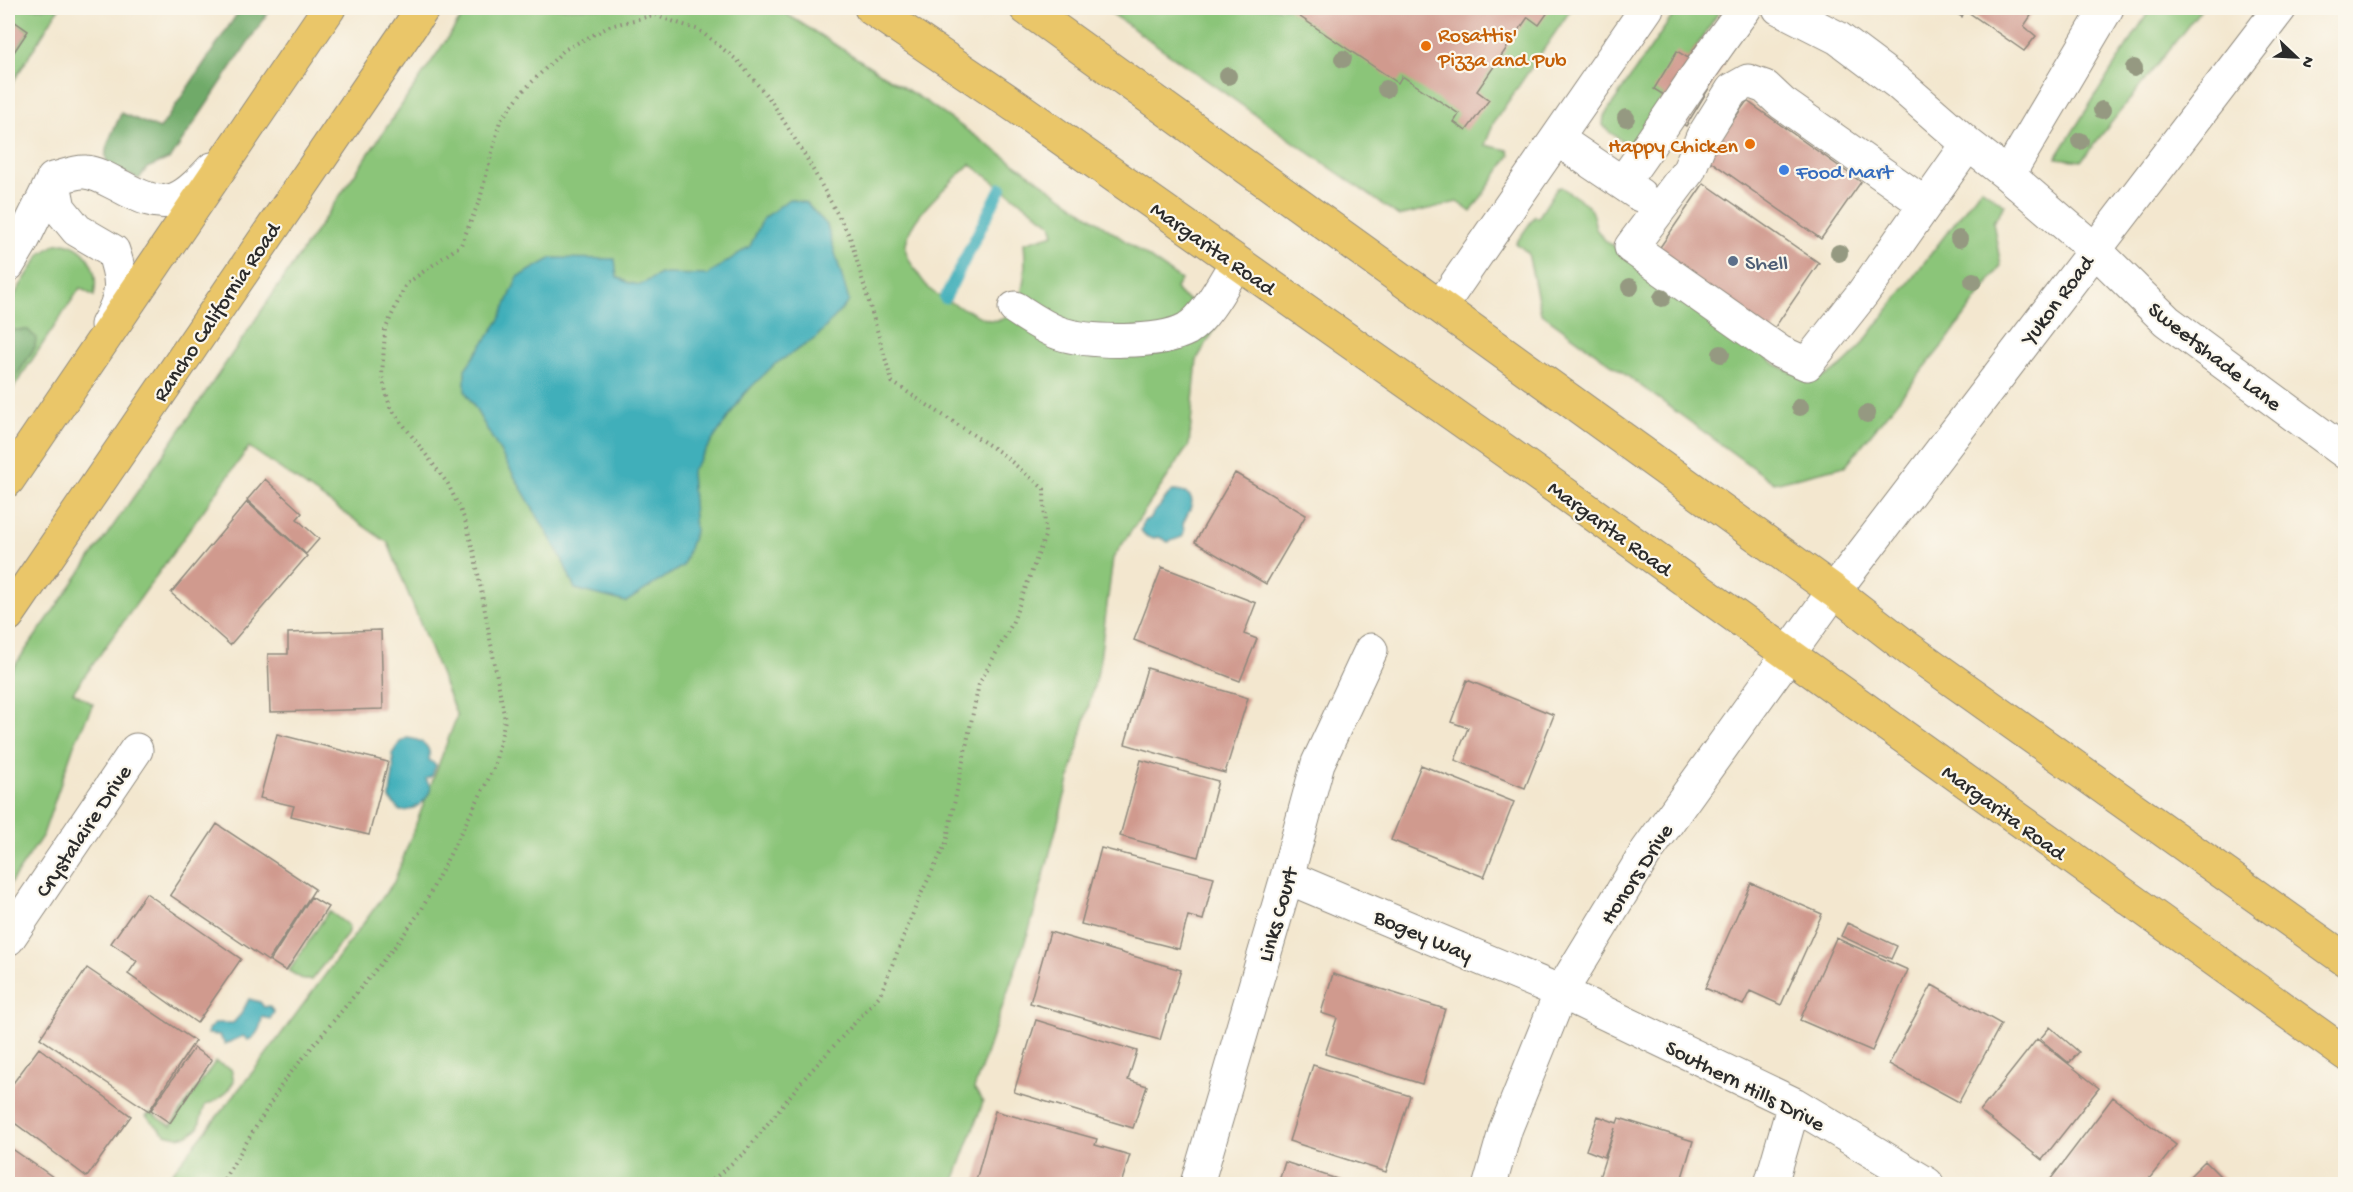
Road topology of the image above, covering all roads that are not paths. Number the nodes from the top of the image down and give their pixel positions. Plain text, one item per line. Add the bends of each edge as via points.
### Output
1 (329, 8) edge
2 (423, 8) edge
3 (871, 8) edge
4 (1026, 8) edge
5 (1647, 8) edge
6 (1745, 8) edge
7 (1779, 8) edge
8 (2107, 8) edge
9 (2280, 8) edge
10 (241, 137) junction
11 (1557, 139) junction
12 (1968, 144) junction
13 (2008, 176) junction
14 (53, 179) junction
15 (1623, 182) junction
16 (1925, 204) junction
17 (1658, 209) junction
18 (2094, 249) junction
19 (1236, 263) junction
20 (8, 265) edge
21 (1441, 306) junction
22 (1015, 308) dead end
23 (88, 360) junction
24 (2346, 453) edge
25 (8, 480) edge
26 (1834, 591) junction
27 (8, 615) edge
28 (1371, 650) dead end
29 (1790, 655) junction
30 (136, 750) dead end
31 (1287, 877) junction
32 (8, 939) edge
33 (2346, 960) edge
34 (1561, 992) junction
35 (2346, 1054) edge
36 (1794, 1104) junction
37 (1197, 1185) edge
38 (1490, 1185) edge
39 (1771, 1185) edge
40 (1927, 1185) edge

1 - 10 main road
2 - 27 main road, Rancho California Road
3 - 19 main road, Margarita Road
4 - 21 main road
5 - 11 street
6 - 15 street
7 - 12 street, Sweetshade Lane via 1838,38 1898,83
8 - 13 street
9 - 18 street, Yukon Road
10 - 14 street via 188,194 169,203 140,197 108,179 84,172
10 - 23 main road
11 - 15 street
11 - 21 street
12 - 13 street, Sweetshade Lane
12 - 16 street
13 - 18 street, Sweetshade Lane
14 - 20 street
14 - 23 street via 59,208 77,230 113,251 122,276 122,293 114,313
15 - 17 street
16 - 17 street via 1765,87 1748,81 1732,90 1702,138 1689,170
16 - 17 street via 1807,364 1780,352 1630,247
18 - 24 street, Sweetshade Lane via 2167,321
18 - 26 street, Yukon Road
19 - 22 street via 1202,315 1187,328 1167,335 1112,341 1084,338 1044,327
19 - 29 main road, Margarita Road
21 - 26 main road
23 - 25 main road
26 - 29 street, Honors Drive
26 - 33 main road via 1909,649
28 - 31 street, Links Court via 1318,763
29 - 34 street, Honors Drive via 1647,851
29 - 35 main road, Margarita Road
30 - 32 street, Crystalaire Drive
31 - 34 street, Bogey Way
31 - 37 street, Links Court
34 - 36 street, Southern Hills Drive
34 - 38 street, Honors Drive via 1506,1128
36 - 39 street
36 - 40 street, Southern Hills Drive

